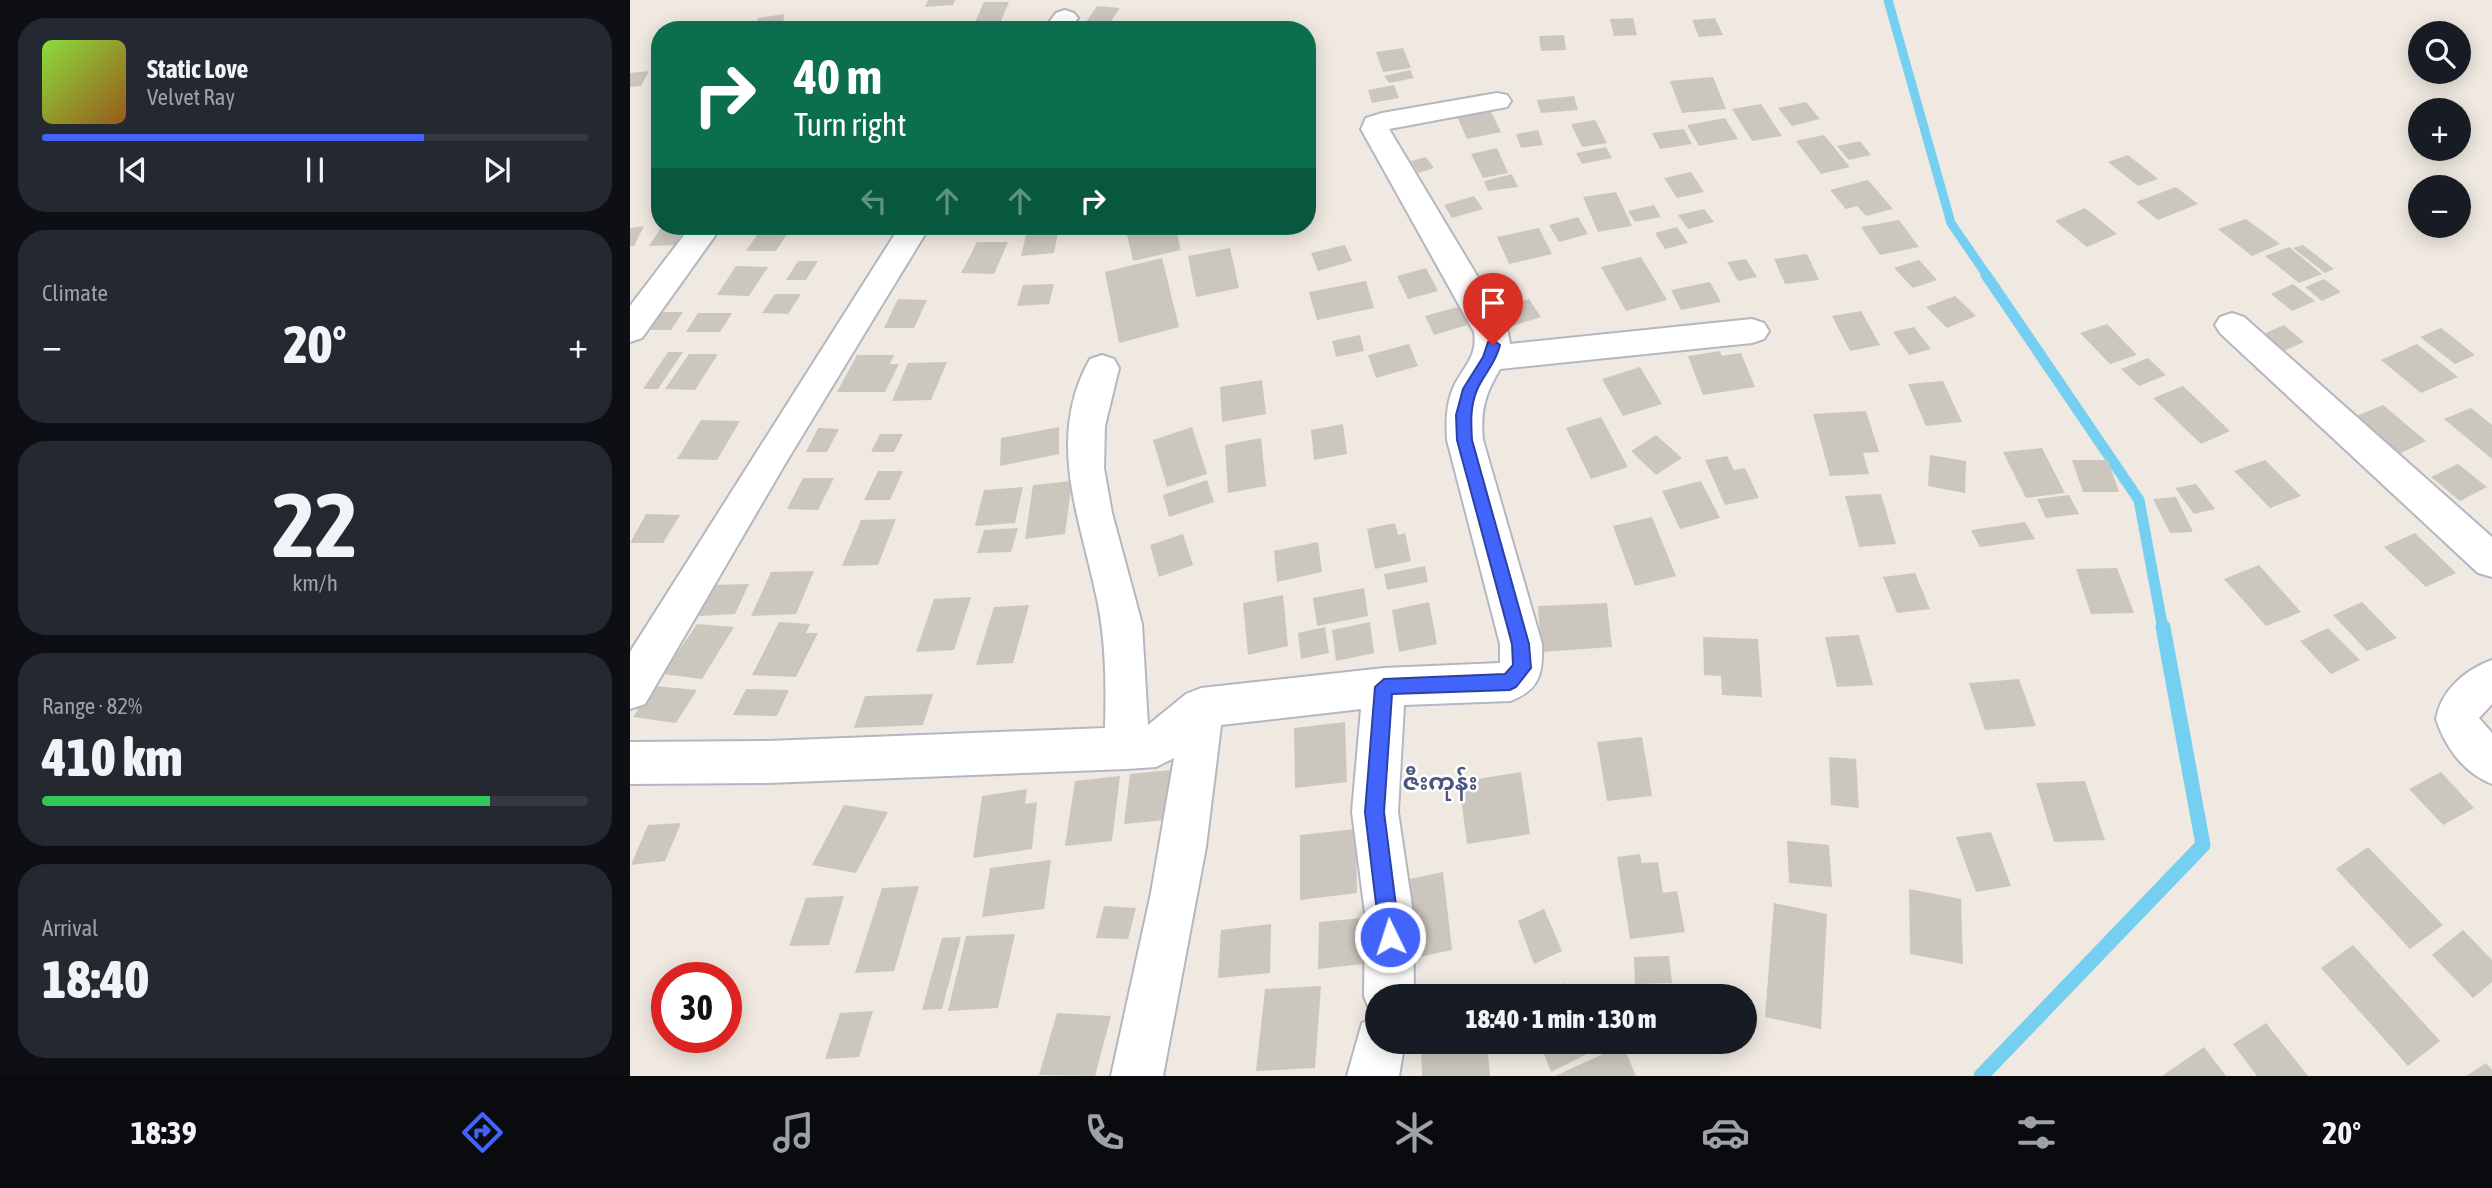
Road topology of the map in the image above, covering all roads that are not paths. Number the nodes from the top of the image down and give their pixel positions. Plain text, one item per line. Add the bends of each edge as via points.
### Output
1 (1497, 101) dead end
2 (700, 235) edge
3 (909, 235) edge
4 (2232, 325) dead end
5 (630, 330) edge
6 (1752, 331) dead end
7 (1490, 358) junction
8 (1102, 368) dead end
9 (2492, 561) edge
10 (2492, 679) edge
11 (1384, 687) junction
12 (630, 690) edge
13 (1201, 708) junction
14 (1126, 748) junction
15 (630, 763) edge
16 (2492, 763) edge
17 (1390, 984) edge
18 (1377, 1054) edge
19 (1137, 1076) edge
20 (1373, 1076) edge

1 - 7 street via 1392,119 1374,129 1491,332
2 - 5 street
3 - 12 street
4 - 9 street
6 - 7 street
7 - 11 street via 1470,389 1463,415 1465,440 1521,644 1522,668 1510,682
8 - 14 street via 1088,412 1085,448 1091,498 1122,625
10 - 16 street via 2461,701 2456,714 2460,729
11 - 13 street
11 - 17 street via 1375,812 1389,913
13 - 14 street via 1156,746
13 - 19 street via 1185,850
14 - 15 street
18 - 20 street

